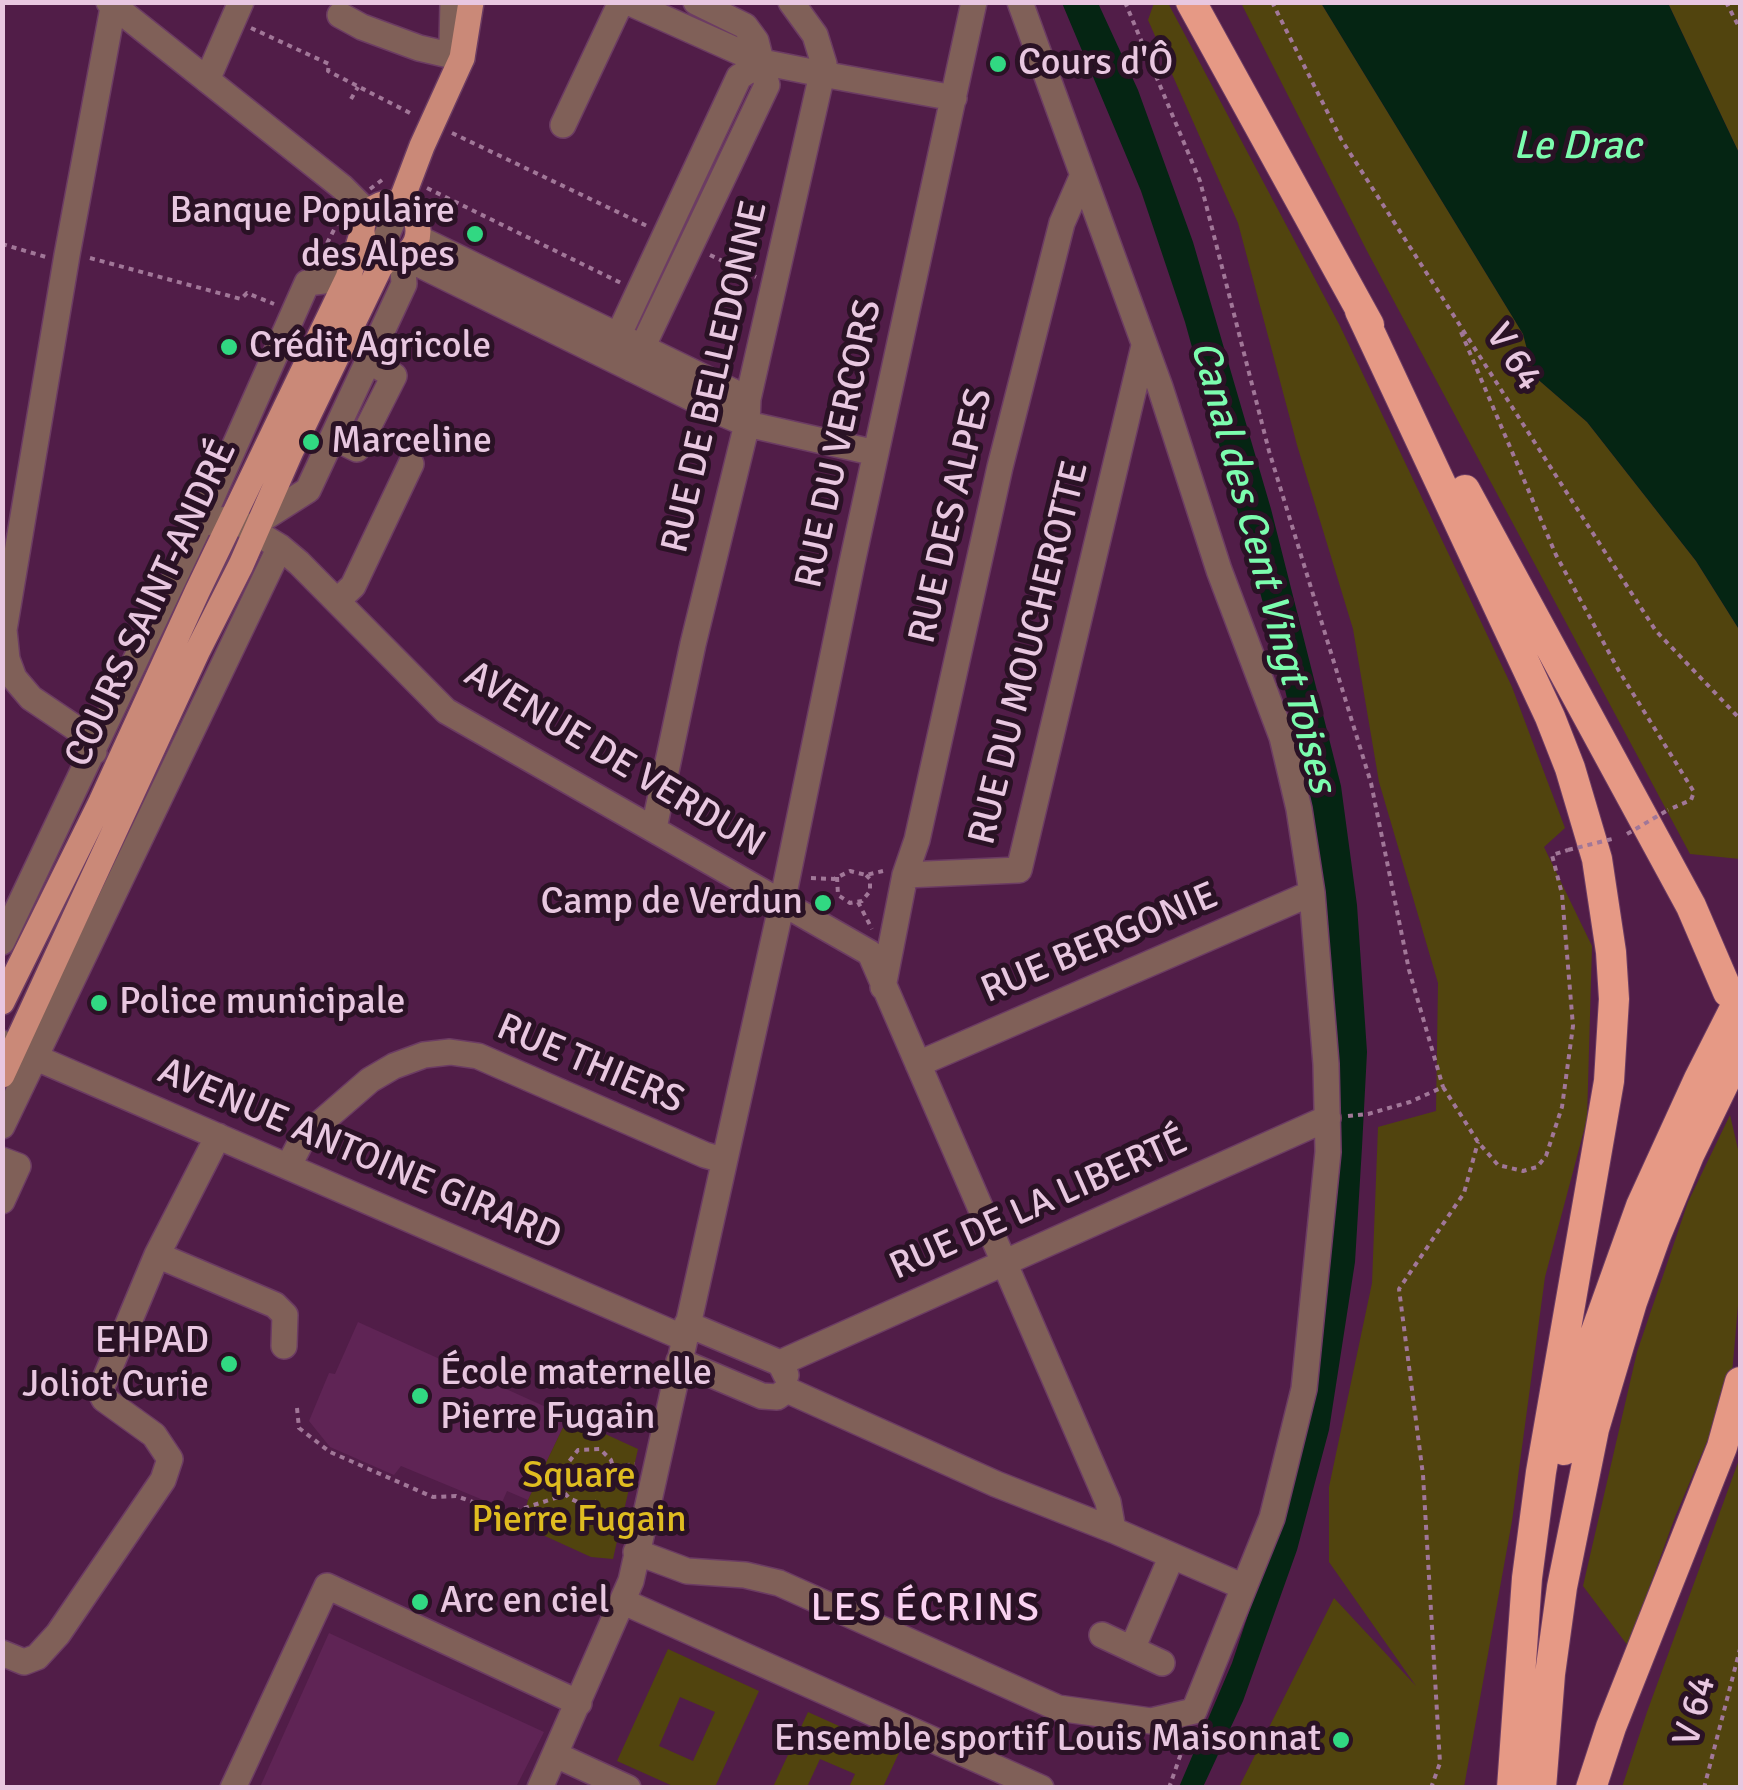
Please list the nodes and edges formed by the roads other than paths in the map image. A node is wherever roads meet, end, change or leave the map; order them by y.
1 (454, 2) edge
2 (471, 2) edge
3 (624, 2) edge
4 (696, 2) edge
5 (791, 2) edge
6 (974, 2) edge
7 (1020, 2) edge
8 (1191, 2) edge
9 (112, 4) edge
10 (237, 11) edge
11 (340, 15) dead end
12 (457, 50) junction
13 (762, 62) junction
14 (822, 74) junction
15 (207, 80) junction
16 (954, 98) junction
17 (563, 125) dead end
18 (1082, 177) junction
19 (400, 204) junction
20 (365, 223) junction
21 (396, 252) junction
22 (348, 278) junction
23 (1360, 311) junction
24 (1144, 346) junction
25 (613, 347) junction
26 (637, 358) junction
27 (748, 411) junction
28 (242, 426) junction
29 (876, 453) junction
30 (260, 459) junction
31 (411, 464) dead end
32 (232, 518) junction
33 (200, 524) junction
34 (259, 526) junction
35 (280, 548) junction
36 (10, 556) edge
37 (337, 601) junction
38 (198, 650) junction
39 (214, 679) junction
40 (94, 752) junction
41 (74, 793) junction
42 (91, 822) junction
43 (654, 828) junction
44 (906, 872) junction
45 (785, 891) junction
46 (1312, 893) junction
47 (24, 899) junction
48 (50, 907) junction
49 (104, 908) junction
50 (78, 909) junction
51 (2, 942) edge
52 (883, 987) junction
53 (1734, 995) edge
54 (2, 1002) edge
55 (18, 1049) edge
56 (1740, 1050) edge
57 (918, 1064) junction
58 (2, 1075) edge
59 (1332, 1118) junction
60 (2, 1126) edge
61 (218, 1136) junction
62 (2, 1160) edge
63 (724, 1160) junction
64 (289, 1166) junction
65 (2, 1202) edge
66 (158, 1255) junction
67 (1001, 1262) junction
68 (684, 1341) junction
69 (284, 1346) dead end
70 (780, 1363) junction
71 (1740, 1382) edge
72 (787, 1390) junction
73 (1112, 1530) junction
74 (636, 1552) junction
75 (1171, 1558) junction
76 (1244, 1587) junction
77 (624, 1602) junction
78 (1102, 1635) dead end
79 (1132, 1650) junction
80 (2, 1654) edge
81 (1162, 1663) dead end
82 (1520, 1677) junction
83 (579, 1702) junction
84 (556, 1754) junction
85 (233, 1788) edge
86 (540, 1788) edge
87 (628, 1788) edge
88 (1040, 1788) edge
89 (1512, 1788) edge
90 (1541, 1788) edge
91 (1592, 1788) edge

1 - 12 street
2 - 12 main road
3 - 13 street
3 - 17 street
4 - 13 street
5 - 14 street
6 - 16 street, RUE DU VERCORS
7 - 18 street
8 - 23 highway
9 - 15 street
9 - 36 street
10 - 15 street
11 - 12 street
12 - 19 main road
13 - 14 street
13 - 25 street
13 - 26 street
14 - 16 street
14 - 27 street, RUE DE BELLEDONNE
15 - 20 street
16 - 29 street, RUE DU VERCORS
18 - 24 street
18 - 44 street, RUE DES ALPES
19 - 20 main road
19 - 21 street
19 - 21 main road
20 - 21 main road
20 - 22 main road, COURS SAINT-ANDRÉ
21 - 25 street
21 - 34 main road, COURS SAINT-ANDRÉ
21 - 34 street, COURS SAINT-ANDRÉ
22 - 28 street, COURS SAINT-ANDRÉ
22 - 30 main road, COURS SAINT-ANDRÉ
23 - 53 highway
23 - 82 highway
24 - 44 street, RUE DU MOUCHEROTTE
24 - 46 street
25 - 26 street
26 - 27 street
27 - 29 street
27 - 43 street, RUE DE BELLEDONNE
28 - 30 street
28 - 33 street, COURS SAINT-ANDRÉ
29 - 45 street, RUE DU VERCORS
30 - 32 main road, COURS SAINT-ANDRÉ
31 - 37 street
32 - 33 street
32 - 34 street, AVENUE DE VERDUN
32 - 42 main road, COURS SAINT-ANDRÉ
33 - 40 street, COURS SAINT-ANDRÉ
34 - 35 street, AVENUE DE VERDUN
34 - 38 main road, COURS SAINT-ANDRÉ
35 - 37 street, AVENUE DE VERDUN
35 - 39 street, COURS SAINT-ANDRÉ
36 - 40 street
37 - 43 street, AVENUE DE VERDUN
38 - 39 street, COURS SAINT-ANDRÉ
38 - 50 main road, COURS SAINT-ANDRÉ
39 - 49 street, COURS SAINT-ANDRÉ
40 - 41 street, COURS SAINT-ANDRÉ
41 - 42 street
41 - 47 street, COURS SAINT-ANDRÉ
42 - 48 main road, COURS SAINT-ANDRÉ
43 - 45 street, AVENUE DE VERDUN
44 - 52 street, RUE DES ALPES
45 - 52 street, AVENUE DE VERDUN
45 - 63 street, RUE DU VERCORS
46 - 57 street, RUE BERGONIE
46 - 59 street
47 - 48 street
47 - 51 street, COURS SAINT-ANDRÉ
48 - 54 main road, COURS SAINT-ANDRÉ
49 - 50 street
49 - 55 street, COURS SAINT-ANDRÉ
50 - 55 main road, COURS SAINT-ANDRÉ
52 - 57 street, AVENUE DE VERDUN
53 - 82 highway
55 - 58 main road, COURS SAINT-ANDRÉ
55 - 60 street, COURS SAINT-ANDRÉ
55 - 61 street, AVENUE ANTOINE GIRARD
56 - 90 highway
57 - 67 street, AVENUE DE VERDUN
59 - 67 street, RUE DE LA LIBERTÉ
59 - 76 street
61 - 64 street, AVENUE ANTOINE GIRARD
61 - 66 street
62 - 65 street
63 - 64 street, RUE THIERS
63 - 68 street, RUE DU VERCORS
64 - 68 street, AVENUE ANTOINE GIRARD
66 - 69 street
66 - 80 street
67 - 70 street, RUE DE LA LIBERTÉ
67 - 73 street, AVENUE DE VERDUN
68 - 70 street
68 - 72 street
68 - 74 street, RUE DU VERCORS
70 - 72 street
71 - 91 highway
72 - 73 street
73 - 75 street
74 - 76 street
74 - 77 street, RUE DU VERCORS
75 - 76 street
75 - 79 street
77 - 83 street, RUE DU VERCORS
77 - 88 street
78 - 79 street
79 - 81 street
82 - 89 highway
83 - 84 street, RUE DU VERCORS
83 - 85 street
84 - 86 street, RUE DU VERCORS
84 - 87 street

